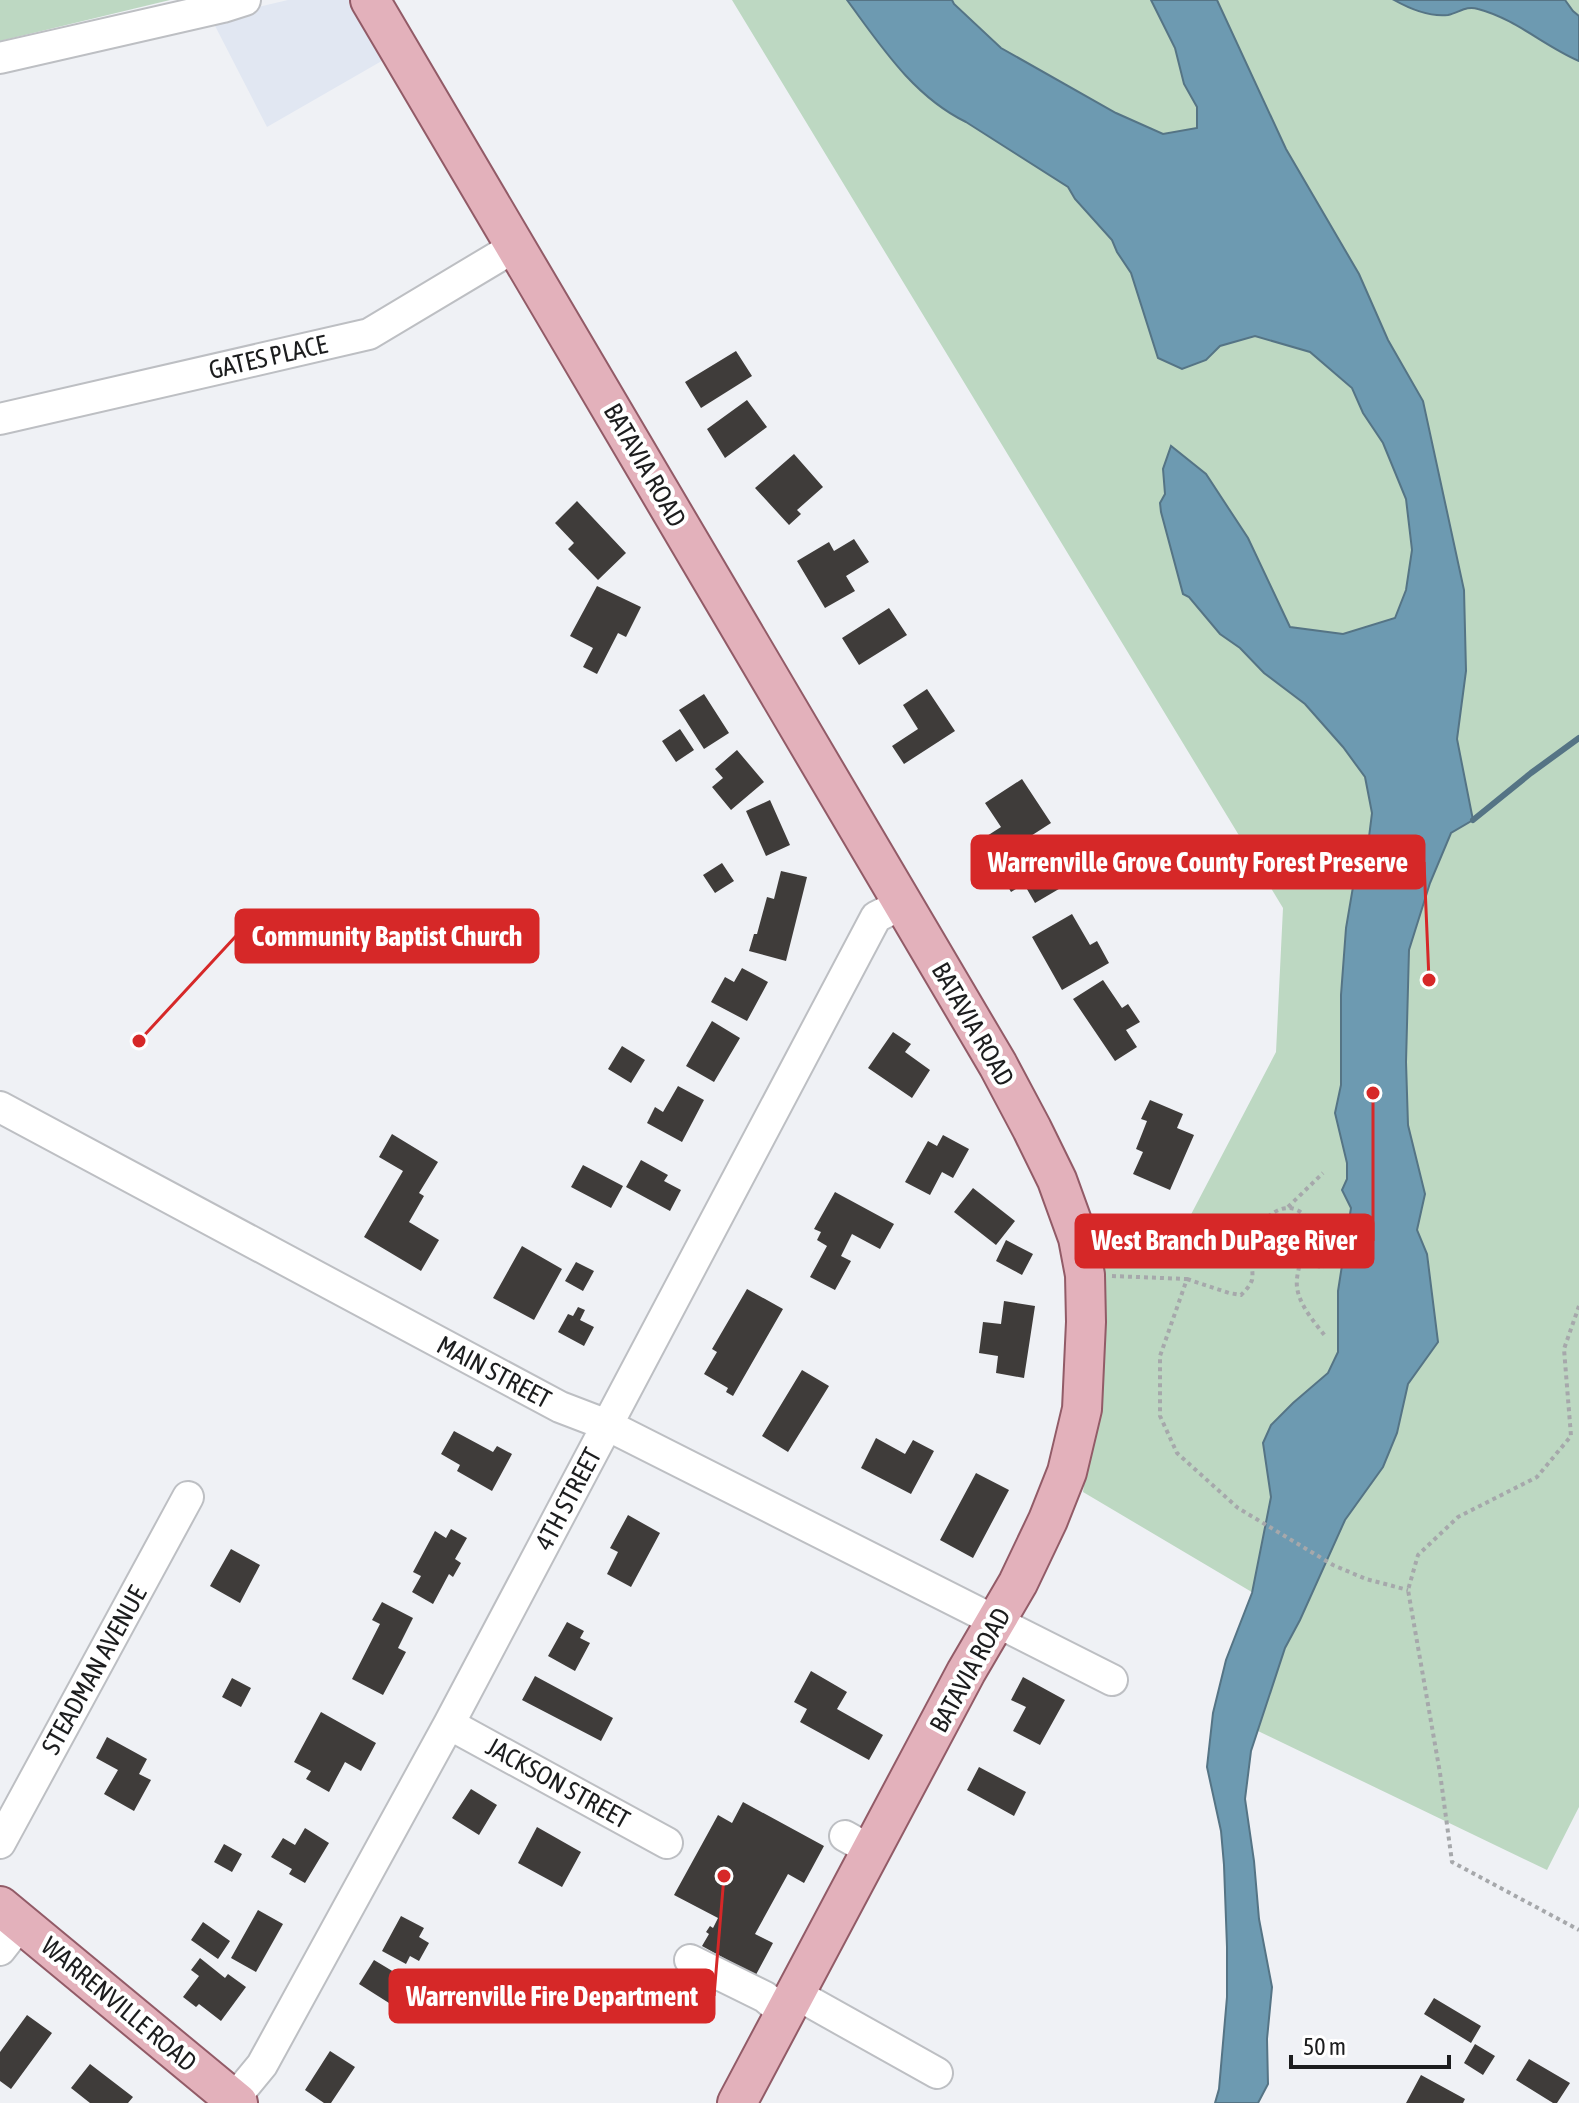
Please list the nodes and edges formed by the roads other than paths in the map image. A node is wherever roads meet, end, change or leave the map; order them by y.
1 (245, 0) edge
2 (370, 0) edge
3 (0, 58) edge
4 (516, 246) junction
5 (0, 419) edge
6 (902, 904) junction
7 (0, 1107) edge
8 (607, 1425) junction
9 (188, 1497) dead end
10 (996, 1621) junction
11 (1112, 1680) dead end
12 (449, 1724) junction
13 (0, 1843) edge
14 (667, 1843) dead end
15 (7, 1926) edge
16 (690, 1960) dead end
17 (791, 2004) junction
18 (937, 2073) dead end
19 (236, 2101) edge
20 (737, 2103) edge

1 - 3 street
2 - 4 main road, BATAVIA ROAD
4 - 5 street, GATES PLACE
4 - 6 main road, BATAVIA ROAD
6 - 8 street, 4TH STREET
6 - 10 main road, BATAVIA ROAD
7 - 8 street, MAIN STREET
8 - 10 street, MAIN STREET
8 - 12 street, 4TH STREET
9 - 13 street, STEADMAN AVENUE
10 - 11 street, MAIN STREET
10 - 17 main road, BATAVIA ROAD
12 - 14 street, JACKSON STREET
12 - 19 street, 4TH STREET
15 - 19 main road, WARRENVILLE ROAD
16 - 17 street
17 - 18 street
17 - 20 main road, BATAVIA ROAD

